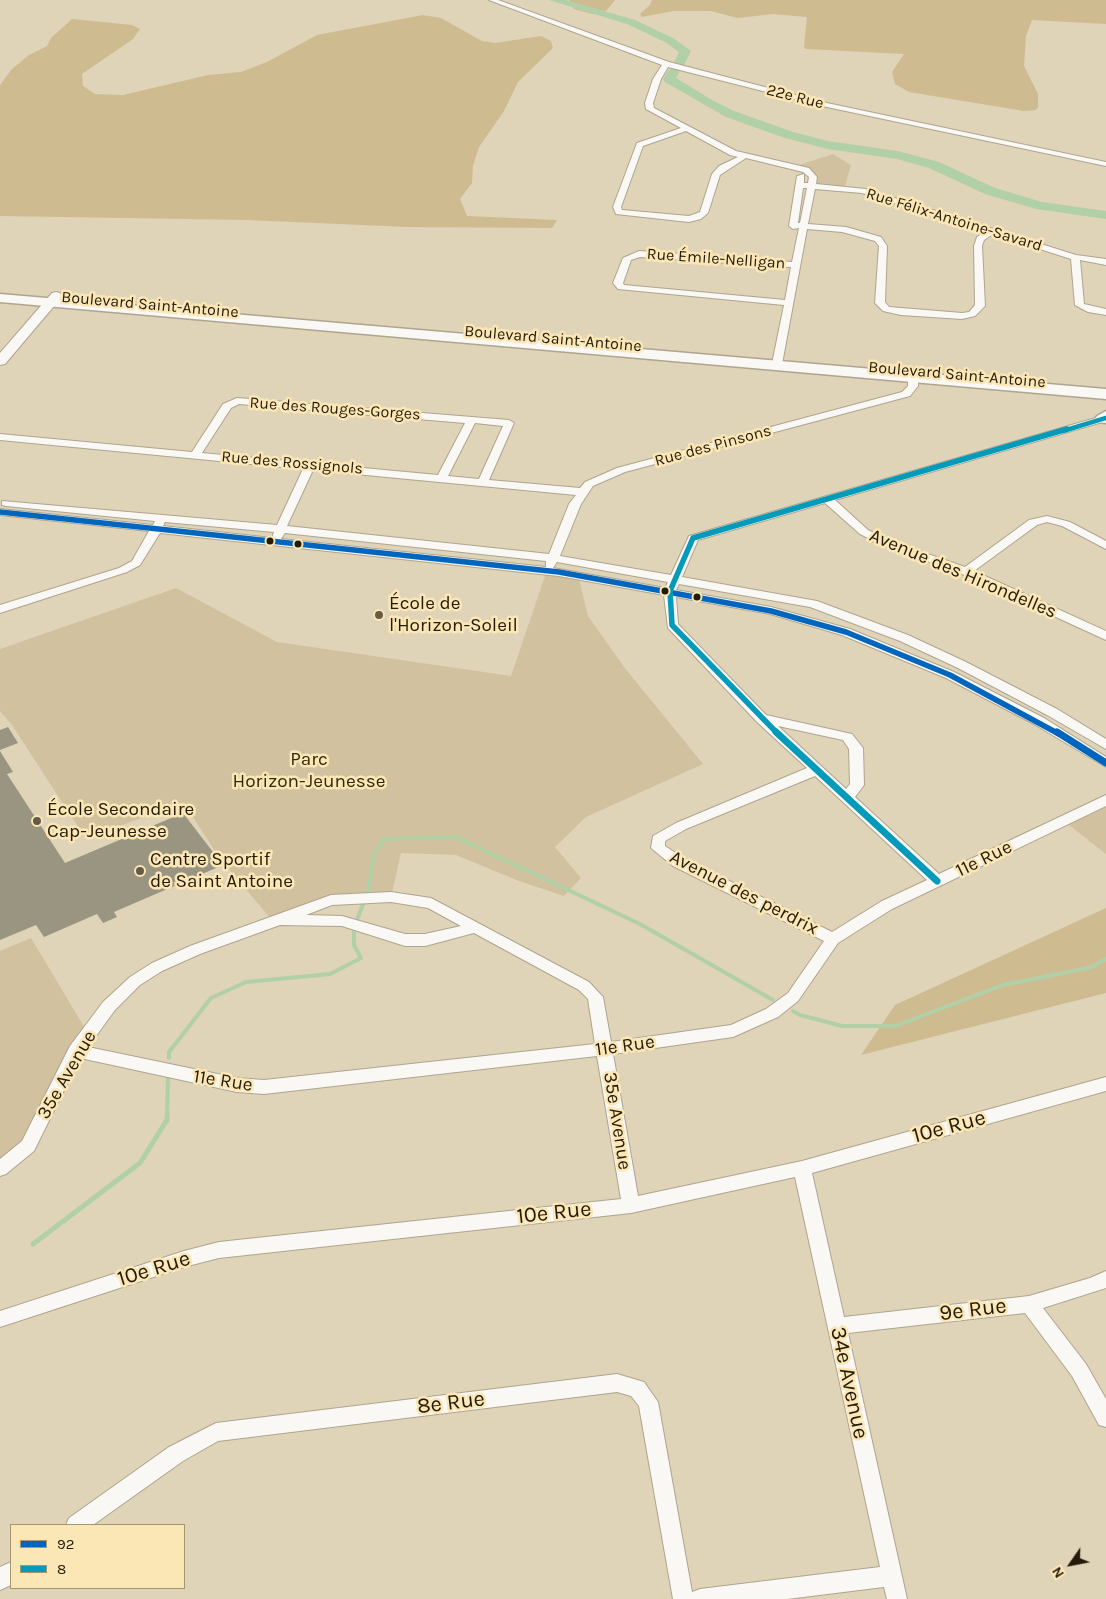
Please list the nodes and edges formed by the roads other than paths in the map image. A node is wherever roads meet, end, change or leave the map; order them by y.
1 (492, 0) edge
2 (666, 64) junction
3 (686, 129) junction
4 (743, 157) junction
5 (1106, 164) edge
6 (790, 166) junction
7 (800, 185) junction
8 (811, 186) junction
9 (798, 225) junction
10 (991, 232) junction
11 (790, 240) dead end
12 (1075, 256) junction
13 (790, 262) junction
14 (1106, 262) edge
15 (0, 292) edge
16 (0, 298) edge
17 (54, 299) junction
18 (784, 303) junction
19 (1106, 312) edge
20 (0, 361) edge
21 (774, 361) junction
22 (913, 374) junction
23 (1104, 393) edge
24 (1105, 418) edge
25 (472, 420) junction
26 (0, 437) edge
27 (195, 454) junction
28 (310, 465) junction
29 (442, 477) junction
30 (483, 481) junction
31 (583, 492) junction
32 (827, 500) junction
33 (0, 503) edge
34 (0, 512) edge
35 (160, 523) junction
36 (281, 529) junction
37 (274, 540) junction
38 (447, 545) junction
39 (1106, 546) edge
40 (440, 558) junction
41 (553, 558) junction
42 (547, 570) junction
43 (966, 572) junction
44 (672, 585) junction
45 (0, 609) edge
46 (1106, 636) edge
47 (762, 719) junction
48 (1106, 745) edge
49 (1106, 763) edge
50 (818, 769) junction
51 (848, 797) junction
52 (1106, 800) edge
53 (937, 881) junction
54 (272, 920) junction
55 (474, 928) junction
56 (833, 939) junction
57 (604, 1049) junction
58 (76, 1051) junction
59 (1106, 1084) edge
60 (802, 1168) junction
61 (0, 1169) edge
62 (630, 1205) junction
63 (1106, 1279) edge
64 (1029, 1304) junction
65 (0, 1319) edge
66 (836, 1326) junction
67 (1106, 1418) edge
68 (77, 1524) edge
69 (891, 1576) junction
70 (683, 1599) edge
71 (700, 1599) edge
72 (897, 1599) edge

1 - 2 street, 22e Rue
2 - 3 street
2 - 5 street, 22e Rue
3 - 4 street
3 - 4 street
4 - 6 street
6 - 7 street
6 - 8 street
7 - 8 street, Rue Félix-Antoine-Savard
7 - 9 street
8 - 9 street
8 - 10 street, Rue Félix-Antoine-Savard
9 - 10 street
9 - 11 street
9 - 13 street
10 - 12 street, Rue Félix-Antoine-Savard
12 - 14 street, Rue Félix-Antoine-Savard
12 - 19 street
13 - 18 street
13 - 18 street, Rue Émile-Nelligan
15 - 17 main road, Boulevard Saint-Antoine
16 - 17 main road, Boulevard Saint-Antoine
17 - 20 street
17 - 21 main road, Boulevard Saint-Antoine
18 - 21 street
21 - 22 main road, Boulevard Saint-Antoine
22 - 23 main road, Boulevard Saint-Antoine
22 - 31 street, Rue des Pinsons
24 - 32 street
25 - 27 street, Rue des Rouges-Gorges
25 - 29 street
25 - 30 street, Rue des Rouges-Gorges
26 - 27 street, Rue des Rossignols
27 - 28 street, Rue des Rossignols
28 - 29 street, Rue des Rossignols
28 - 36 street
29 - 30 street, Rue des Rossignols
30 - 31 street, Rue des Rossignols
31 - 41 street, Rue des Pinsons
32 - 43 street, Avenue des Hirondelles
32 - 44 street
33 - 35 street
34 - 35 street
35 - 36 street
35 - 37 street
35 - 45 street
36 - 37 street
36 - 38 street
37 - 40 street
38 - 40 street
38 - 41 street
39 - 43 street
40 - 42 street
41 - 42 street, Rue des Pinsons
41 - 44 street
42 - 44 street
43 - 46 street, Avenue des Hirondelles
44 - 47 street
44 - 48 street
44 - 49 street
47 - 50 street
47 - 51 street
50 - 51 street
50 - 56 street, Avenue des perdrix
51 - 53 street
52 - 53 street, 11e Rue
53 - 56 street, 11e Rue
54 - 55 street, 35e Avenue
54 - 55 street, 35e Avenue
54 - 58 street, 35e Avenue
55 - 57 street, 35e Avenue
56 - 57 street, 11e Rue
57 - 58 street, 11e Rue
57 - 62 street, 35e Avenue
58 - 61 street, 35e Avenue
59 - 60 street, 10e Rue
60 - 62 street, 10e Rue
60 - 66 street, 34e Avenue
62 - 65 street, 10e Rue
63 - 64 street, 9e Rue
64 - 66 street, 9e Rue
64 - 67 street
66 - 69 street, 34e Avenue
68 - 70 street, 8e Rue
69 - 71 street
69 - 72 street, 34e Avenue

